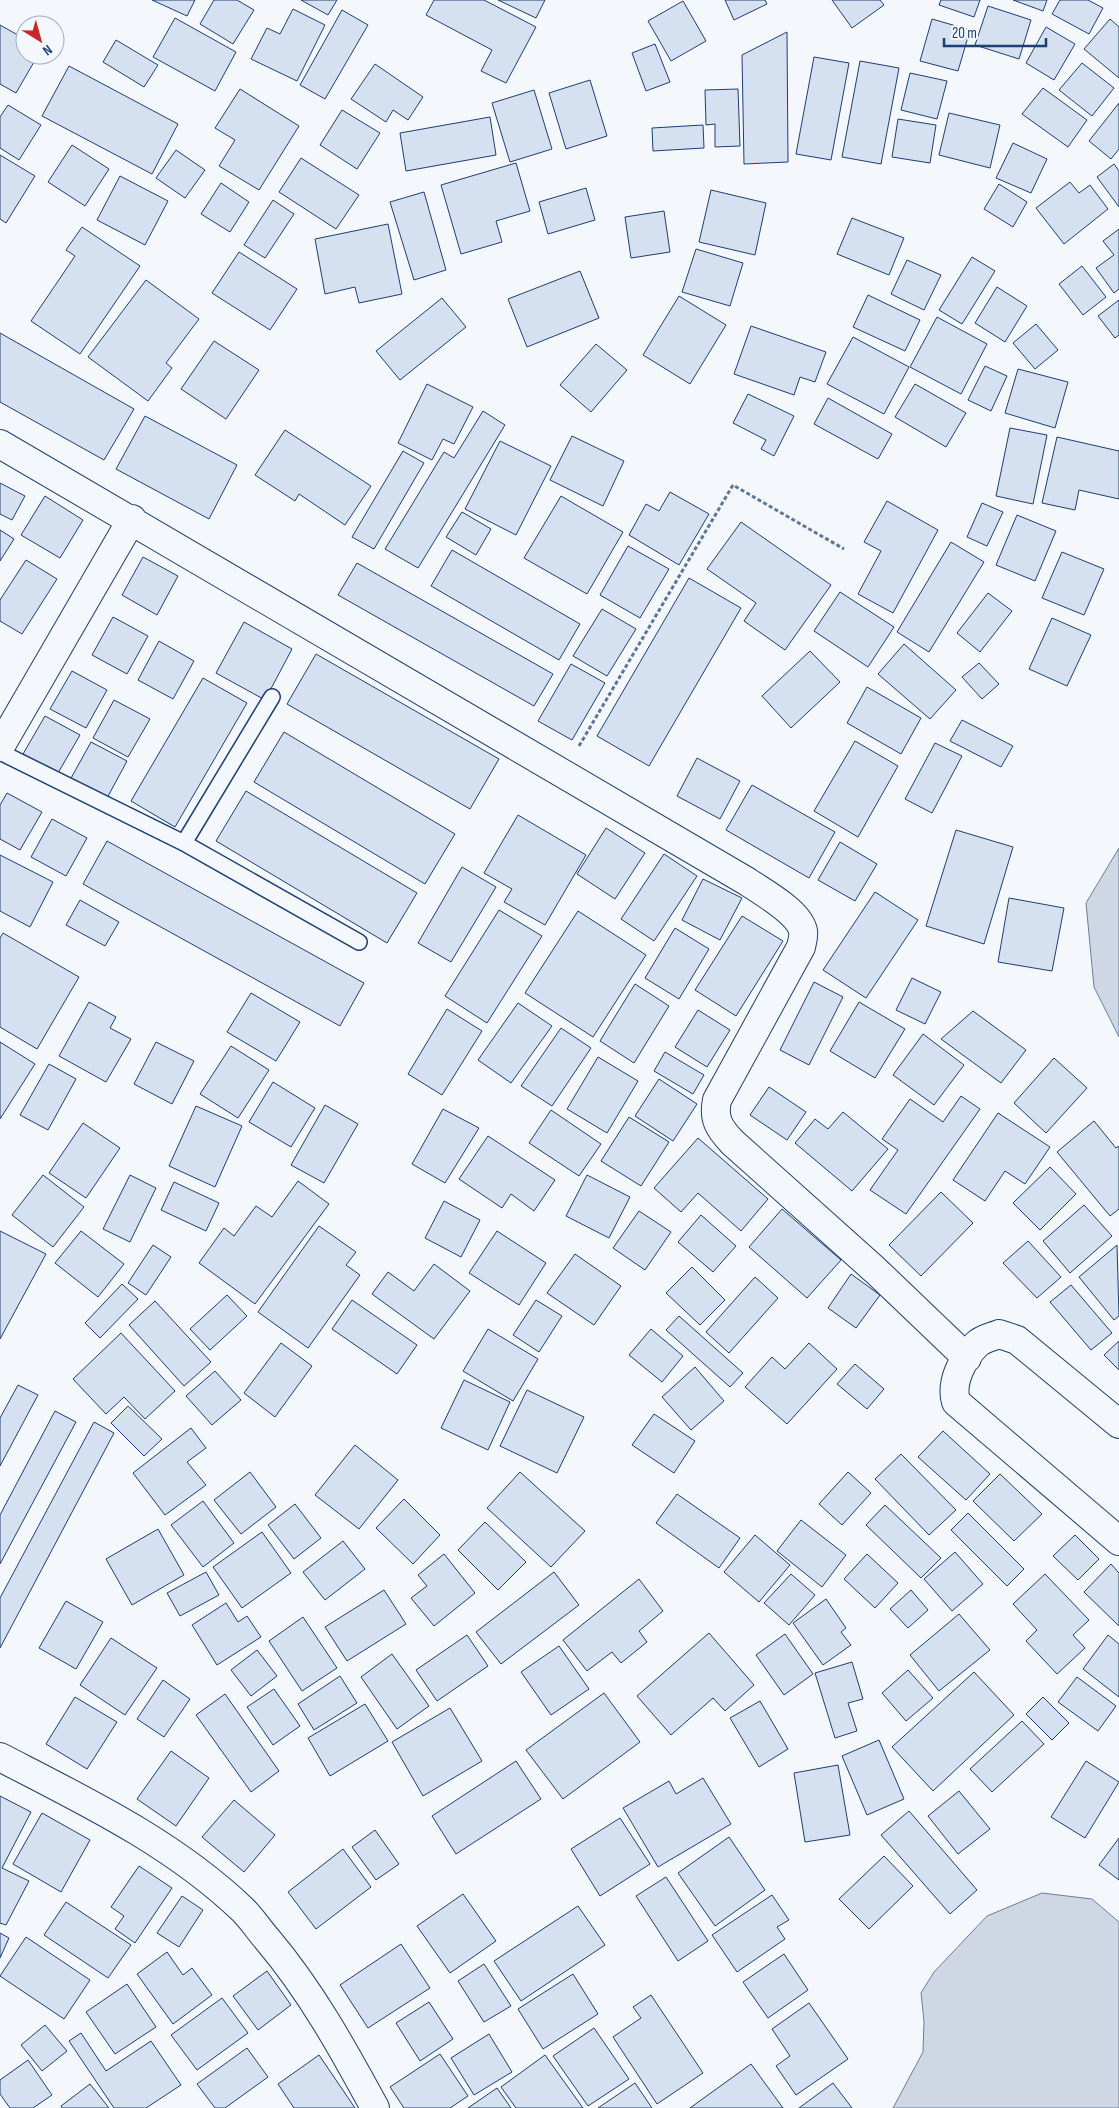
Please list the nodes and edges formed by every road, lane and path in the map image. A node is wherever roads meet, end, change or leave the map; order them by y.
1 (0, 444) edge
2 (132, 519) junction
3 (844, 549) dead end
4 (272, 697) dead end
5 (0, 747) edge
6 (0, 752) edge
7 (563, 773) junction
8 (184, 843) junction
9 (359, 942) dead end
10 (967, 1358) junction
11 (1119, 1424) edge
12 (1119, 1541) edge
13 (0, 1757) edge
14 (375, 2108) edge

1 - 2 street
2 - 5 street
2 - 7 street
3 - 7 path
4 - 8 lane
6 - 8 lane
7 - 10 street
8 - 9 lane
10 - 11 street
10 - 12 street
13 - 14 street

